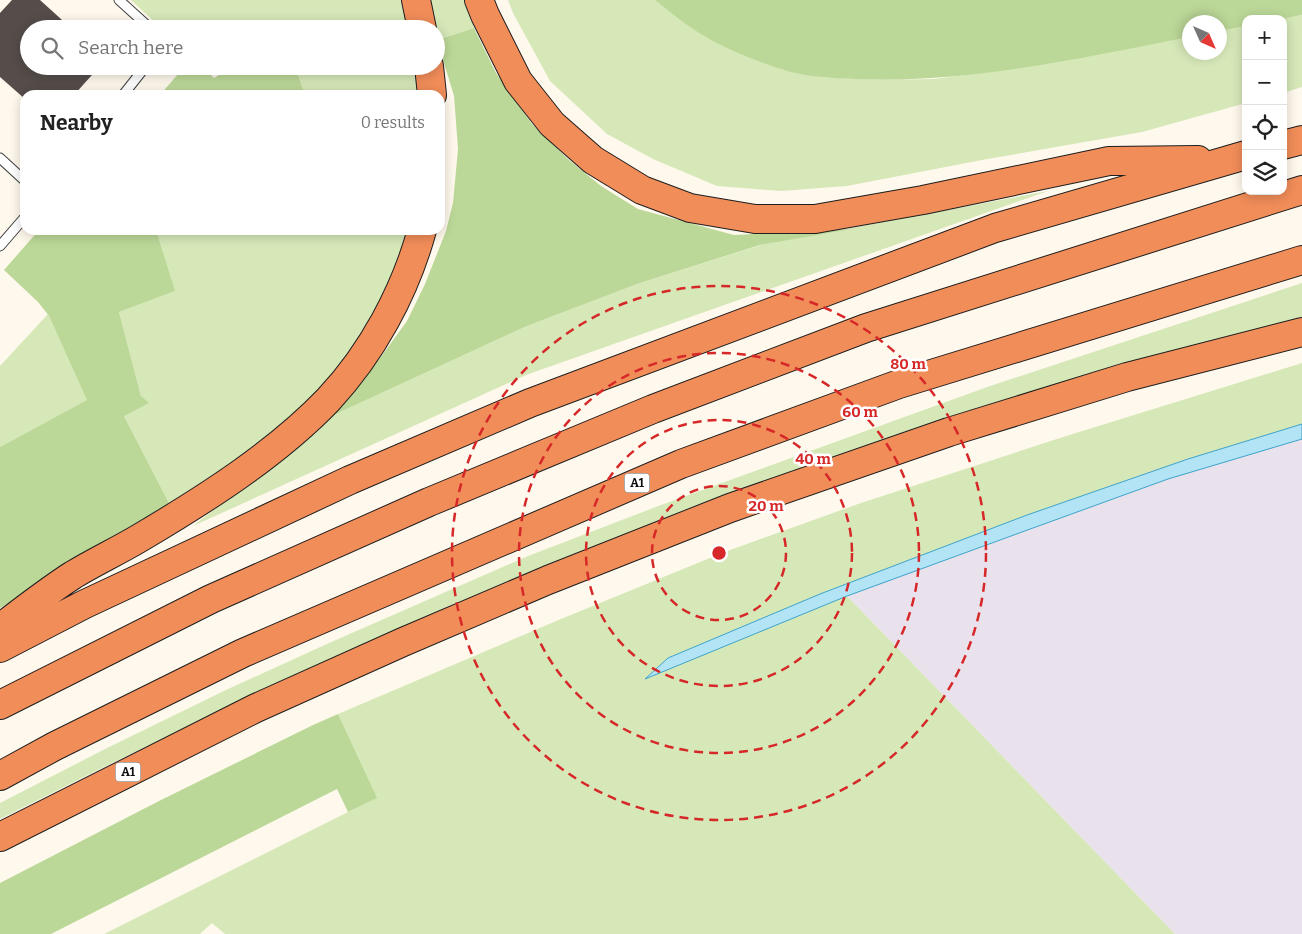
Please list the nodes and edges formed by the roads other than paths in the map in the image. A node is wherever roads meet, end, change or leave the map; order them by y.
1 (119, 0) edge
2 (416, 0) edge
3 (479, 0) edge
4 (141, 20) edge
5 (420, 20) edge
6 (139, 75) edge
7 (430, 75) edge
8 (127, 90) edge
9 (431, 90) edge
10 (1302, 140) edge
11 (1287, 144) edge
12 (1239, 157) edge
13 (0, 158) edge
14 (20, 176) edge
15 (1302, 190) edge
16 (20, 223) edge
17 (421, 235) edge
18 (0, 246) edge
19 (1302, 260) edge
20 (1302, 332) edge
21 (0, 628) edge
22 (0, 648) edge
23 (0, 705) edge
24 (0, 776) edge
25 (0, 837) edge

1 - 4 lane
2 - 5 highway
3 - 12 highway
6 - 8 lane
7 - 9 highway
10 - 11 highway
12 - 22 highway
13 - 14 lane
15 - 23 highway
16 - 18 lane
17 - 21 highway
19 - 24 highway, A1
20 - 25 highway, A1

